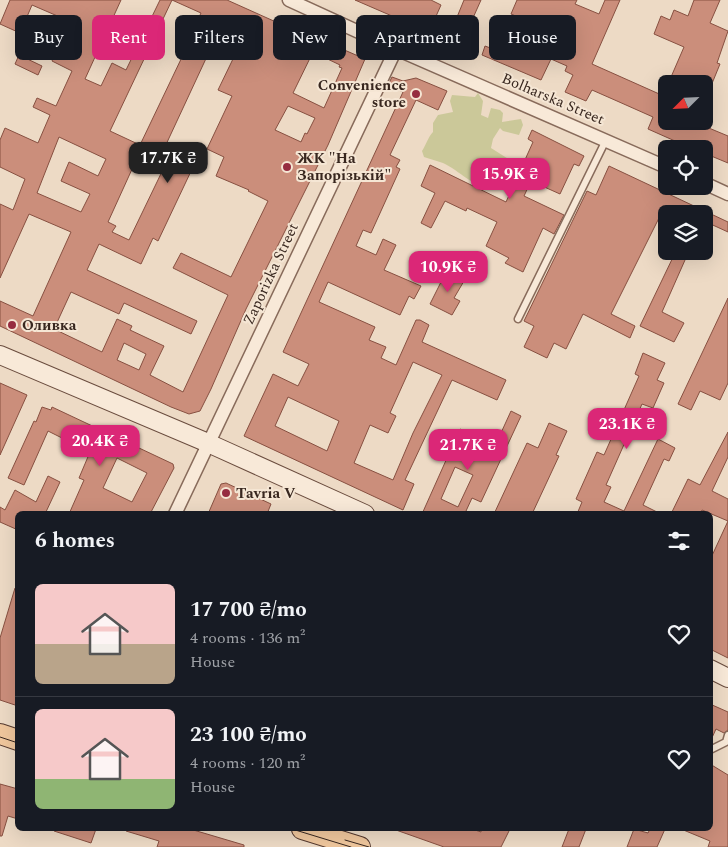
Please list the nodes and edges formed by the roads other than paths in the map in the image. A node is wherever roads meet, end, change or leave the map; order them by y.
1 (289, 0) edge
2 (356, 31) edge
3 (391, 60) edge
4 (421, 60) edge
5 (606, 140) junction
6 (658, 163) edge
7 (713, 187) edge
8 (728, 194) edge
9 (518, 319) dead end
10 (0, 355) edge
11 (208, 443) junction
12 (177, 511) edge
13 (358, 511) edge
14 (713, 670) edge
15 (728, 678) edge
16 (0, 734) edge
17 (728, 734) edge
18 (15, 739) edge
19 (713, 748) edge
20 (312, 835) edge
21 (360, 847) edge

1 - 2 street, Bolharska Street
3 - 11 street, Zaporizka Street
4 - 5 street, Bolharska Street
5 - 6 street, Bolharska Street
5 - 9 lane
7 - 8 street
10 - 11 main road
11 - 12 street, Zaporizka Street
11 - 13 main road
14 - 15 main road
16 - 18 main road
17 - 19 lane
20 - 21 main road

